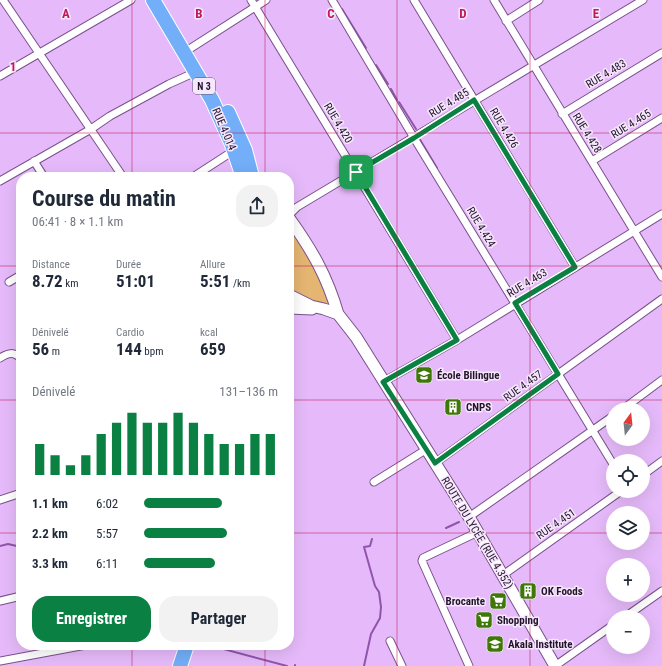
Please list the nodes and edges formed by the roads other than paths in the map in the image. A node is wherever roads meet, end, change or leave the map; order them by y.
1 (3, 0) edge
2 (131, 0) edge
3 (144, 0) edge
4 (153, 0) edge
5 (163, 0) edge
6 (251, 0) edge
7 (266, 0) edge
8 (332, 0) edge
9 (414, 0) edge
10 (494, 0) edge
11 (539, 0) edge
12 (643, 0) edge
13 (255, 7) junction
14 (506, 21) junction
15 (191, 48) junction
16 (39, 53) junction
17 (662, 53) edge
18 (533, 66) junction
19 (188, 75) junction
20 (0, 76) edge
21 (474, 100) junction
22 (562, 114) junction
23 (662, 118) edge
24 (91, 129) junction
25 (414, 138) junction
26 (245, 150) junction
27 (227, 155) junction
28 (34, 161) junction
29 (592, 161) junction
30 (41, 172) edge
31 (120, 172) edge
32 (201, 172) edge
33 (232, 172) edge
34 (241, 172) edge
35 (251, 172) edge
36 (256, 172) edge
37 (356, 172) junction
38 (0, 181) edge
39 (294, 210) edge
40 (662, 214) edge
41 (294, 225) edge
42 (633, 232) junction
43 (575, 267) junction
44 (662, 277) edge
45 (16, 278) edge
46 (9, 282) dead end
47 (294, 298) edge
48 (662, 299) edge
49 (515, 303) junction
50 (294, 308) edge
51 (324, 309) junction
52 (338, 314) junction
53 (457, 340) junction
54 (16, 355) edge
55 (0, 358) edge
56 (558, 374) junction
57 (662, 380) edge
58 (383, 382) junction
59 (632, 402) edge
60 (606, 421) edge
61 (593, 431) junction
62 (427, 449) junction
63 (607, 454) edge
64 (662, 461) edge
65 (435, 463) junction
66 (650, 470) edge
67 (374, 482) dead end
68 (16, 495) edge
69 (611, 498) edge
70 (0, 500) edge
71 (469, 517) junction
72 (478, 532) junction
73 (503, 575) junction
74 (662, 591) edge
75 (16, 597) edge
76 (0, 601) edge
77 (635, 610) edge
78 (606, 630) edge
79 (390, 641) dead end
80 (59, 650) edge
81 (177, 650) edge
82 (185, 650) edge
83 (0, 661) edge
84 (172, 666) edge
85 (180, 666) edge
86 (402, 666) edge
87 (469, 666) edge
88 (555, 666) edge

1 - 16 street
2 - 16 street
3 - 19 highway
4 - 34 highway, RUE 4.014 / N 3
5 - 15 highway
6 - 13 street, RUE 4.420
7 - 13 street
8 - 25 street, RUE 4.424
9 - 21 street, RUE 4.426
10 - 14 street, RUE 4.428
11 - 14 street
12 - 18 street, RUE 4.485
13 - 15 street
13 - 37 street, RUE 4.420
14 - 18 street, RUE 4.428
15 - 26 highway
16 - 20 street
16 - 24 street
17 - 22 street, RUE 4.483
18 - 21 street, RUE 4.485
18 - 22 street, RUE 4.428
19 - 24 street
19 - 27 highway
21 - 25 street, RUE 4.485
21 - 43 street, RUE 4.426
22 - 29 street, RUE 4.428
23 - 29 street, RUE 4.465
24 - 28 street
24 - 31 street
25 - 37 street, RUE 4.485
25 - 49 street, RUE 4.424
26 - 35 highway
26 - 36 main road
27 - 32 street
27 - 33 highway
28 - 30 street
28 - 38 street
29 - 42 street, RUE 4.428
37 - 39 street, RUE 4.485
37 - 53 street, RUE 4.420
40 - 42 street, RUE 4.463
41 - 52 main road
42 - 43 street, RUE 4.463
42 - 44 street, RUE 4.428
43 - 49 street, RUE 4.463
45 - 46 street
47 - 51 main road
48 - 56 street, RUE 4.457
49 - 53 street, RUE 4.463
49 - 56 street, RUE 4.424
50 - 51 main road
51 - 52 main road
52 - 58 main road, ROUTE DU LYCÉE (RUE 4.352)
53 - 58 street, RUE 4.463
54 - 55 street
56 - 61 street, RUE 4.424
56 - 65 street, RUE 4.457
57 - 59 street
58 - 62 main road, ROUTE DU LYCÉE (RUE 4.352)
60 - 61 street
61 - 63 street, RUE 4.424
61 - 71 street
62 - 65 main road, ROUTE DU LYCÉE (RUE 4.352)
62 - 67 street
64 - 66 street
65 - 71 main road, ROUTE DU LYCÉE (RUE 4.352)
68 - 70 street
69 - 73 street, RUE 4.451
71 - 72 main road, ROUTE DU LYCÉE (RUE 4.352)
72 - 73 main road, ROUTE DU LYCÉE (RUE 4.352)
72 - 87 street
73 - 88 main road, ROUTE DU LYCÉE (RUE 4.352)
74 - 77 street
75 - 76 street
78 - 88 street
79 - 86 street
80 - 83 street
81 - 84 highway
82 - 85 highway

